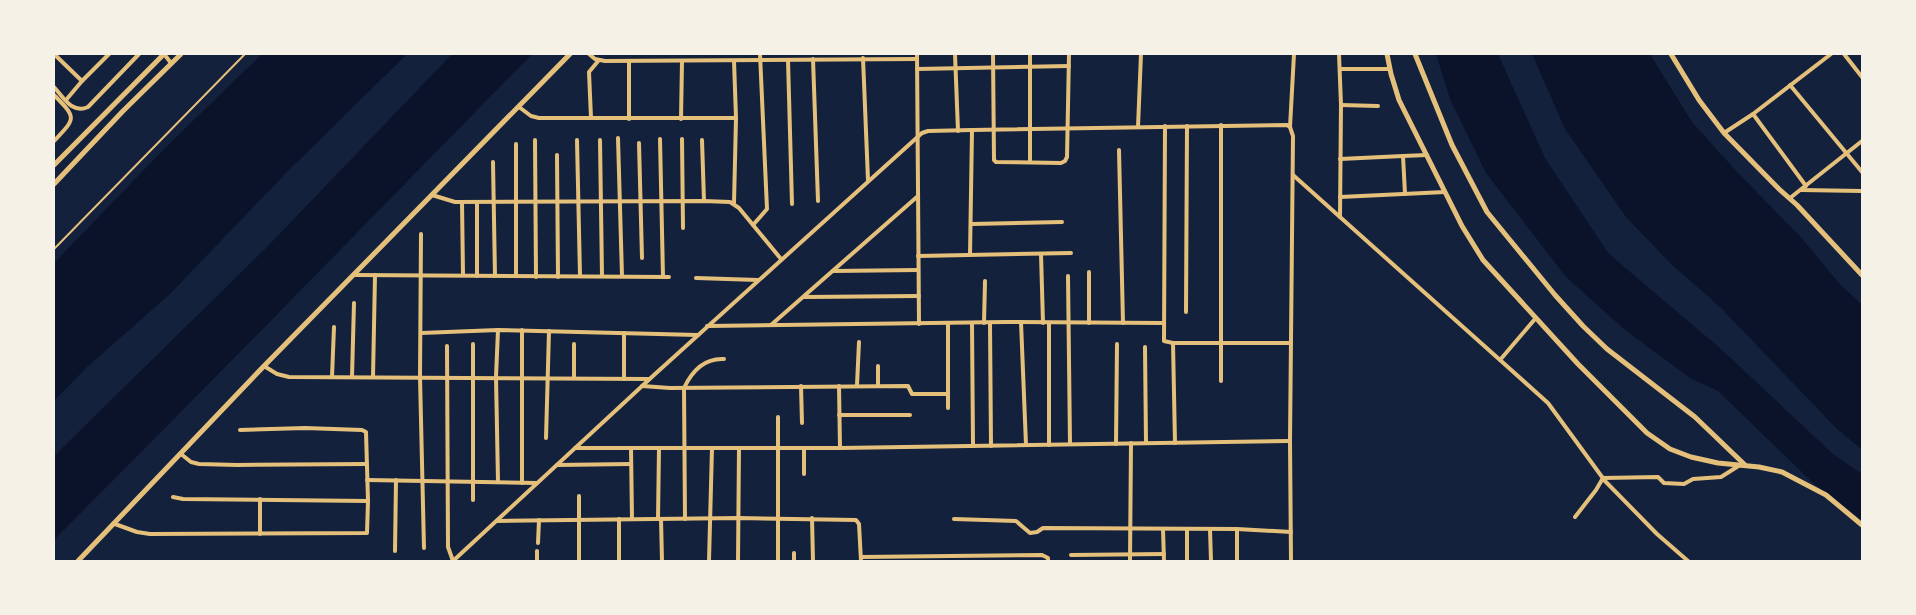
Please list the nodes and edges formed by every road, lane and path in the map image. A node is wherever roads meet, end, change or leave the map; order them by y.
1 (54, 54) edge
2 (109, 54) edge
3 (139, 54) edge
4 (164, 54) edge
5 (180, 54) edge
6 (244, 54) edge
7 (570, 54) edge
8 (589, 54) edge
9 (699, 54) edge
10 (727, 54) edge
11 (760, 54) edge
12 (808, 54) edge
13 (917, 54) edge
14 (956, 54) edge
15 (993, 54) edge
16 (1030, 54) edge
17 (1069, 54) edge
18 (1141, 54) edge
19 (1294, 54) edge
20 (1339, 54) edge
21 (1387, 54) edge
22 (1415, 54) edge
23 (1671, 54) edge
24 (1830, 54) edge
25 (1844, 54) edge
26 (835, 56) edge
27 (863, 58) junction
28 (810, 59) junction
29 (917, 59) junction
30 (599, 60) junction
31 (760, 60) junction
32 (788, 60) junction
33 (629, 61) junction
34 (682, 61) junction
35 (699, 61) junction
36 (727, 61) junction
37 (734, 61) junction
38 (171, 63) junction
39 (1069, 66) junction
40 (1030, 67) junction
41 (956, 68) junction
42 (993, 68) junction
43 (917, 69) junction
44 (1340, 69) junction
45 (1390, 69) junction
46 (1862, 77) edge
47 (82, 81) junction
48 (1790, 85) junction
49 (54, 87) edge
50 (54, 95) edge
51 (66, 100) junction
52 (1341, 104) junction
53 (1378, 106) dead end
54 (518, 107) junction
55 (1753, 114) junction
56 (591, 118) junction
57 (736, 118) junction
58 (629, 119) junction
59 (681, 119) junction
60 (1165, 126) junction
61 (1187, 126) junction
62 (1221, 126) junction
63 (1138, 127) junction
64 (1290, 128) junction
65 (1068, 129) junction
66 (958, 130) junction
67 (972, 130) junction
68 (994, 130) junction
69 (1030, 130) junction
70 (1724, 133) junction
71 (918, 136) junction
72 (618, 138) dead end
73 (660, 139) dead end
74 (682, 139) dead end
75 (535, 140) dead end
76 (578, 140) dead end
77 (600, 140) dead end
78 (702, 140) dead end
79 (54, 141) edge
80 (1862, 141) edge
81 (638, 143) dead end
82 (516, 144) dead end
83 (1119, 150) dead end
84 (1848, 153) junction
85 (557, 155) dead end
86 (1427, 155) junction
87 (1403, 156) junction
88 (1340, 158) junction
89 (493, 162) dead end
90 (1030, 162) junction
91 (54, 165) edge
92 (1862, 172) edge
93 (1293, 175) junction
94 (868, 180) junction
95 (54, 184) edge
96 (1806, 186) junction
97 (1802, 190) junction
98 (1862, 191) edge
99 (1445, 192) junction
100 (1405, 194) junction
101 (432, 195) junction
102 (918, 196) junction
103 (1340, 197) junction
104 (1790, 198) junction
105 (683, 200) junction
106 (662, 201) junction
107 (704, 201) junction
108 (818, 201) dead end
109 (462, 202) junction
110 (477, 202) junction
111 (494, 202) junction
112 (516, 202) junction
113 (535, 202) junction
114 (557, 202) junction
115 (578, 202) junction
116 (601, 202) junction
117 (620, 202) junction
118 (640, 202) junction
119 (734, 203) junction
120 (792, 204) dead end
121 (1340, 217) junction
122 (1062, 222) dead end
123 (971, 224) junction
124 (753, 225) junction
125 (683, 228) dead end
126 (421, 234) dead end
127 (54, 249) edge
128 (1071, 253) dead end
129 (1041, 254) junction
130 (970, 255) junction
131 (918, 256) junction
132 (642, 258) dead end
133 (781, 259) junction
134 (918, 270) junction
135 (833, 271) junction
136 (1089, 272) dead end
137 (355, 275) junction
138 (374, 275) junction
139 (421, 275) junction
140 (463, 275) junction
141 (1862, 275) edge
142 (477, 276) junction
143 (495, 276) junction
144 (516, 276) junction
145 (580, 276) junction
146 (602, 276) junction
147 (622, 276) junction
148 (1068, 276) dead end
149 (536, 277) junction
150 (558, 277) junction
151 (663, 277) junction
152 (669, 277) dead end
153 (696, 278) dead end
154 (758, 280) junction
155 (985, 281) dead end
156 (918, 296) junction
157 (804, 297) junction
158 (354, 303) dead end
159 (1186, 312) dead end
160 (1536, 319) junction
161 (990, 322) junction
162 (1021, 322) junction
163 (1043, 322) junction
164 (1049, 322) junction
165 (948, 323) junction
166 (972, 323) junction
167 (984, 323) junction
168 (1068, 323) junction
169 (1089, 323) junction
170 (1123, 323) junction
171 (1164, 323) junction
172 (919, 324) junction
173 (334, 326) dead end
174 (707, 326) junction
175 (771, 326) junction
176 (498, 330) junction
177 (522, 330) junction
178 (549, 331) junction
179 (421, 333) junction
180 (624, 333) junction
181 (698, 335) junction
182 (859, 342) dead end
183 (1221, 342) junction
184 (1173, 343) junction
185 (1291, 343) junction
186 (473, 344) dead end
187 (574, 344) dead end
188 (1117, 344) dead end
189 (446, 346) dead end
190 (1145, 346) dead end
191 (724, 359) dead end
192 (1500, 360) junction
193 (264, 366) junction
194 (878, 366) dead end
195 (332, 377) junction
196 (352, 377) junction
197 (373, 377) junction
198 (420, 377) junction
199 (447, 377) junction
200 (472, 377) junction
201 (496, 377) junction
202 (522, 377) junction
203 (548, 378) junction
204 (574, 378) junction
205 (624, 379) junction
206 (649, 379) junction
207 (1221, 381) dead end
208 (857, 385) junction
209 (878, 385) junction
210 (642, 386) junction
211 (801, 386) junction
212 (839, 386) junction
213 (684, 388) junction
214 (948, 394) junction
215 (948, 408) dead end
216 (840, 415) junction
217 (910, 415) dead end
218 (778, 417) dead end
219 (802, 423) dead end
220 (240, 430) dead end
221 (546, 438) dead end
222 (1290, 441) junction
223 (1131, 443) junction
224 (1146, 443) junction
225 (1175, 443) junction
226 (1070, 444) junction
227 (1116, 444) junction
228 (1026, 445) junction
229 (1049, 445) junction
230 (973, 446) junction
231 (990, 446) junction
232 (575, 448) junction
233 (631, 448) junction
234 (658, 448) junction
235 (684, 448) junction
236 (712, 448) junction
237 (739, 448) junction
238 (778, 448) junction
239 (804, 448) junction
240 (840, 448) junction
241 (181, 454) junction
242 (367, 464) junction
243 (632, 464) junction
244 (557, 465) junction
245 (1740, 465) junction
246 (1746, 466) junction
247 (804, 474) dead end
248 (1603, 478) junction
249 (367, 480) junction
250 (396, 480) junction
251 (423, 480) junction
252 (448, 481) junction
253 (474, 481) junction
254 (498, 482) junction
255 (522, 483) junction
256 (537, 483) junction
257 (579, 496) dead end
258 (173, 497) dead end
259 (260, 499) junction
260 (473, 500) dead end
261 (368, 501) junction
262 (1575, 517) dead end
263 (711, 518) junction
264 (740, 518) junction
265 (779, 518) junction
266 (812, 518) junction
267 (619, 519) junction
268 (632, 519) junction
269 (660, 519) junction
270 (685, 519) junction
271 (954, 519) dead end
272 (539, 520) junction
273 (579, 520) junction
274 (497, 521) junction
275 (115, 524) junction
276 (1862, 525) edge
277 (1130, 529) junction
278 (1162, 529) junction
279 (1187, 529) junction
280 (1210, 529) junction
281 (1237, 529) junction
282 (1291, 532) junction
283 (260, 534) junction
284 (538, 543) dead end
285 (424, 548) dead end
286 (395, 551) dead end
287 (537, 551) dead end
288 (794, 553) dead end
289 (1164, 554) junction
290 (1071, 555) dead end
291 (1094, 555) junction
292 (1130, 555) junction
293 (976, 556) junction
294 (1009, 556) junction
295 (861, 559) edge
296 (900, 559) edge
297 (940, 559) edge
298 (78, 561) edge
299 (537, 561) edge
300 (579, 561) edge
301 (619, 561) edge
302 (662, 561) edge
303 (709, 561) edge
304 (738, 561) edge
305 (778, 561) edge
306 (794, 561) edge
307 (813, 561) edge
308 (976, 561) edge
309 (1009, 561) edge
310 (1048, 561) edge
311 (1094, 561) edge
312 (1130, 561) edge
313 (1164, 561) edge
314 (1187, 561) edge
315 (1211, 561) edge
316 (1237, 561) edge
317 (1291, 561) edge
318 (1688, 561) edge

1 - 47 street
2 - 47 street
3 - 51 street
4 - 38 street
4 - 91 street
5 - 38 street
6 - 127 lane
7 - 54 street
8 - 30 street
9 - 35 street
10 - 36 street
11 - 31 street
12 - 28 street
13 - 29 street
14 - 41 street
15 - 42 street
16 - 40 street
17 - 39 street
18 - 63 street
19 - 64 street
20 - 44 street
21 - 45 street
22 - 246 street
23 - 70 street
24 - 48 street
25 - 46 street
26 - 27 street
26 - 28 street
27 - 29 street
27 - 94 street
28 - 32 street
28 - 108 street
29 - 43 street
30 - 33 street
30 - 56 street
31 - 32 street
31 - 37 street
31 - 124 street
32 - 120 street
33 - 34 street
33 - 58 street
34 - 35 street
34 - 59 street
35 - 36 street
36 - 37 street
37 - 57 street
38 - 95 street
39 - 40 street
39 - 65 street
40 - 42 street
40 - 69 street
41 - 42 street
41 - 43 street
41 - 66 street
42 - 68 street
43 - 71 street
44 - 45 street
44 - 52 street
45 - 86 street
47 - 51 street
48 - 55 street
48 - 84 street
49 - 51 street
50 - 79 street
52 - 53 street
52 - 88 street
54 - 56 street
54 - 101 street
55 - 70 street
55 - 96 street
56 - 58 street
57 - 59 street
57 - 119 street
58 - 59 street
60 - 61 street
60 - 63 street
60 - 171 street
61 - 62 street
61 - 159 street
62 - 64 street
62 - 183 street
63 - 65 street
64 - 93 street
65 - 69 street
65 - 90 street
66 - 67 street
66 - 71 street
67 - 68 street
67 - 123 street
68 - 69 street
68 - 90 street
69 - 90 street
70 - 104 street
71 - 94 street
71 - 102 street
72 - 117 street
73 - 106 street
74 - 105 street
75 - 113 street
76 - 115 street
77 - 116 street
78 - 107 street
80 - 84 street
81 - 118 street
82 - 112 street
83 - 170 street
84 - 92 street
84 - 96 street
85 - 114 street
86 - 87 street
86 - 99 street
87 - 88 street
87 - 100 street
88 - 103 street
89 - 111 street
93 - 121 street
93 - 185 street
94 - 133 street
96 - 97 street
97 - 98 street
97 - 104 street
99 - 100 street
99 - 160 street
100 - 103 street
101 - 109 street
101 - 137 street
102 - 131 street
102 - 135 street
103 - 121 street
104 - 141 street
105 - 106 street
105 - 107 street
105 - 125 street
106 - 118 street
106 - 151 street
107 - 119 street
109 - 110 street
109 - 140 street
110 - 111 street
110 - 142 street
111 - 112 street
111 - 143 street
112 - 113 street
112 - 144 street
113 - 114 street
113 - 149 street
114 - 115 street
114 - 150 street
115 - 116 street
115 - 145 street
116 - 117 street
116 - 146 street
117 - 118 street
117 - 147 street
118 - 132 street
119 - 124 street
121 - 192 street
122 - 123 street
123 - 130 street
124 - 133 street
126 - 139 street
128 - 129 street
129 - 130 street
129 - 163 street
130 - 131 street
131 - 134 street
133 - 154 street
134 - 135 street
134 - 156 street
135 - 157 street
136 - 169 street
137 - 138 street
137 - 193 street
138 - 139 street
138 - 197 street
139 - 140 street
139 - 179 street
140 - 142 street
142 - 143 street
143 - 144 street
144 - 149 street
145 - 146 street
145 - 150 street
146 - 147 street
147 - 151 street
148 - 168 street
149 - 150 street
151 - 152 street
153 - 154 street
154 - 174 street
155 - 167 street
156 - 157 street
156 - 172 street
157 - 175 street
158 - 196 street
160 - 192 street
160 - 245 street
161 - 162 street
161 - 167 street
161 - 231 street
162 - 163 street
162 - 228 street
163 - 164 street
164 - 168 street
164 - 229 street
165 - 166 street
165 - 172 street
165 - 214 street
166 - 167 street
166 - 230 street
168 - 169 street
168 - 226 street
169 - 170 street
170 - 171 street
171 - 184 street
172 - 175 street
173 - 195 street
174 - 175 street
174 - 181 street
176 - 177 street
176 - 179 street
176 - 201 street
177 - 178 street
177 - 202 street
178 - 180 street
178 - 203 street
179 - 198 street
180 - 181 street
180 - 205 street
181 - 206 street
182 - 208 street
183 - 184 street
183 - 185 street
183 - 207 street
184 - 225 street
185 - 222 street
186 - 200 street
187 - 204 street
188 - 227 street
189 - 199 street
190 - 224 street
191 - 213 street
192 - 248 street
193 - 195 street
193 - 241 street
194 - 209 street
195 - 196 street
196 - 197 street
197 - 198 street
198 - 199 street
198 - 251 street
199 - 200 street
199 - 252 street
200 - 201 street
200 - 253 street
201 - 202 street
201 - 254 street
202 - 203 street
202 - 255 street
203 - 204 street
203 - 221 street
204 - 205 street
205 - 206 street
206 - 210 street
208 - 209 street
208 - 212 street
209 - 214 street
210 - 213 street
210 - 232 street
211 - 212 street
211 - 213 street
211 - 219 street
212 - 216 street
213 - 235 street
214 - 215 street
216 - 217 street
216 - 240 street
218 - 238 street
220 - 242 street
222 - 225 street
222 - 282 street
223 - 224 street
223 - 227 street
223 - 277 street
224 - 225 street
226 - 227 street
226 - 229 street
228 - 229 street
228 - 231 street
230 - 231 street
230 - 240 street
232 - 233 street
232 - 244 street
233 - 234 street
233 - 243 street
234 - 235 street
234 - 269 street
235 - 236 street
235 - 270 street
236 - 237 street
236 - 263 street
237 - 238 street
237 - 264 street
238 - 239 street
238 - 265 street
239 - 240 street
239 - 247 street
241 - 242 street
241 - 275 street
242 - 249 street
243 - 244 street
243 - 268 street
244 - 256 street
245 - 246 street
245 - 248 street
246 - 276 street
248 - 262 street
248 - 318 street
249 - 250 street
249 - 261 street
250 - 251 street
250 - 286 street
251 - 252 street
251 - 285 street
252 - 253 street
252 - 274 street
253 - 254 street
253 - 260 street
254 - 255 street
255 - 256 street
256 - 274 street
257 - 273 street
258 - 259 street
259 - 261 street
259 - 283 street
261 - 283 street
263 - 264 street
263 - 270 street
263 - 303 street
264 - 265 street
264 - 304 street
265 - 266 street
265 - 305 street
266 - 295 street
266 - 307 street
267 - 268 street
267 - 273 street
267 - 301 street
268 - 269 street
269 - 270 street
269 - 302 street
271 - 277 street
272 - 273 street
272 - 274 street
272 - 284 street
273 - 300 street
275 - 283 street
275 - 298 street
277 - 278 street
277 - 292 street
278 - 279 street
278 - 289 street
279 - 280 street
279 - 314 street
280 - 281 street
280 - 315 street
281 - 282 street
281 - 316 street
282 - 317 street
287 - 299 street
288 - 306 street
289 - 292 street
289 - 313 street
290 - 291 street
291 - 292 street
291 - 311 street
292 - 312 street
293 - 294 street
293 - 297 street
293 - 308 street
294 - 309 street
294 - 310 street
295 - 296 street
296 - 297 street

